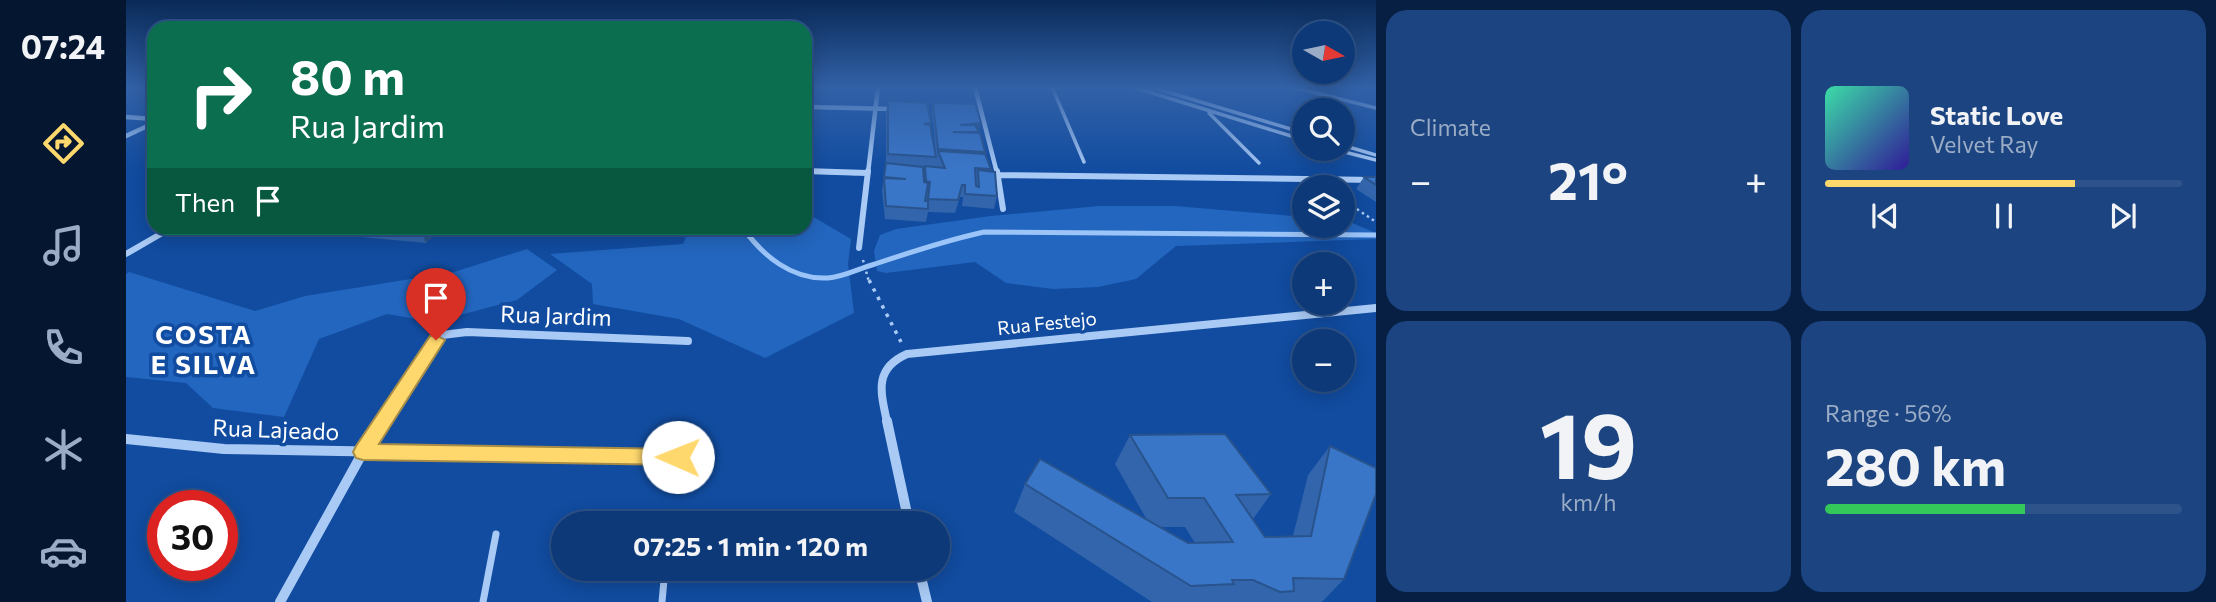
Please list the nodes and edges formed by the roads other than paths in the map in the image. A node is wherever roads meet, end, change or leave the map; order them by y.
1 (876, 115) edge
2 (982, 115) edge
3 (1064, 115) edge
4 (1210, 115) edge
5 (1220, 115) edge
6 (1244, 115) edge
7 (126, 117) edge
8 (147, 120) edge
9 (147, 125) edge
10 (1292, 129) edge
11 (126, 136) edge
12 (1292, 136) edge
13 (1355, 150) edge
14 (1355, 154) edge
15 (1376, 158) edge
16 (1084, 162) dead end
17 (1259, 163) dead end
18 (812, 171) edge
19 (867, 173) junction
20 (998, 175) junction
21 (1376, 180) edge
22 (1003, 209) dead end
23 (159, 235) edge
24 (859, 248) road end
25 (126, 254) edge
26 (1376, 308) edge
27 (688, 341) dead end
28 (126, 439) edge
29 (363, 452) junction
30 (678, 457) dead end
31 (906, 511) edge
32 (496, 534) dead end
33 (664, 581) edge
34 (922, 581) edge
35 (280, 602) edge
36 (482, 602) edge
37 (662, 602) edge
38 (927, 602) edge

1 - 19 street
2 - 20 street
3 - 16 lane
4 - 17 lane
5 - 12 lane
6 - 10 lane
7 - 8 street
9 - 11 street
13 - 15 lane
14 - 15 lane
18 - 19 street
19 - 24 street
20 - 21 street
20 - 22 street
23 - 25 street
26 - 31 street, Rua Festejo
27 - 29 street, Rua Jardim
28 - 29 street, Rua Lajeado
29 - 30 street, Rua Lajeado
29 - 35 street, Rua Jardim
32 - 36 lane
33 - 37 lane
34 - 38 street

